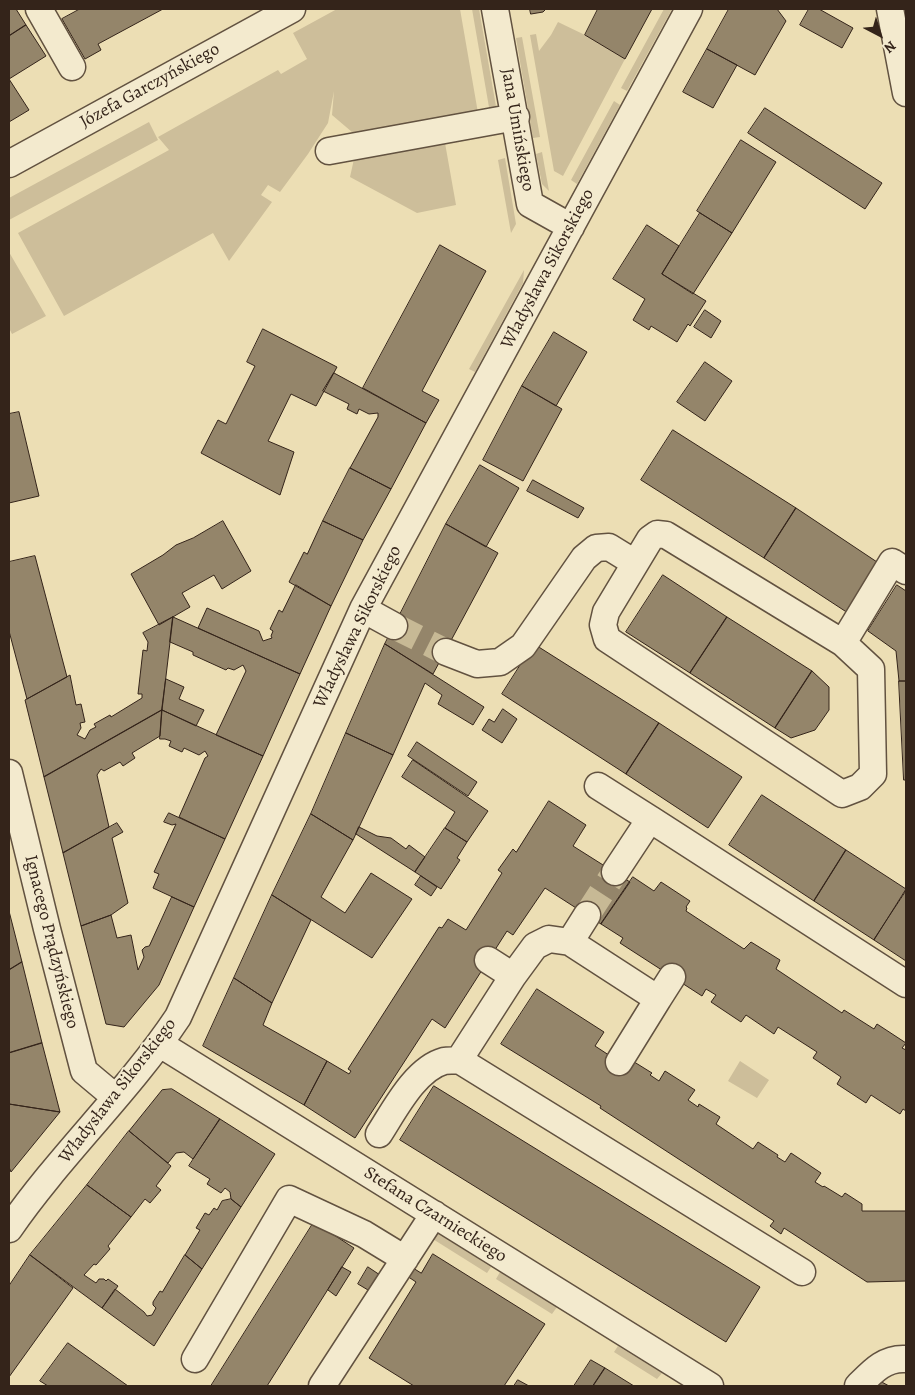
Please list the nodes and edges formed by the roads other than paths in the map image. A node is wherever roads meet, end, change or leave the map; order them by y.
1 (39, 9) edge
2 (292, 9) edge
3 (496, 9) edge
4 (689, 9) edge
5 (890, 9) edge
6 (72, 67) dead end
7 (906, 93) edge
8 (516, 117) junction
9 (329, 151) dead end
10 (9, 164) edge
11 (571, 227) junction
12 (635, 563) junction
13 (906, 570) edge
14 (363, 609) junction
15 (394, 626) tunnel mouth
16 (843, 643) junction
17 (446, 652) tunnel mouth
18 (9, 773) edge
19 (598, 786) dead end
20 (650, 819) junction
21 (16, 837) edge
22 (615, 872) tunnel mouth
23 (587, 915) tunnel mouth
24 (570, 942) junction
25 (488, 960) dead end
26 (514, 976) junction
27 (672, 977) dead end
28 (906, 984) edge
29 (658, 999) junction
30 (160, 1044) junction
31 (459, 1060) junction
32 (618, 1062) dead end
33 (116, 1096) junction
34 (379, 1134) dead end
35 (434, 1214) junction
36 (9, 1229) edge
37 (404, 1259) junction
38 (802, 1272) dead end
39 (195, 1359) dead end
40 (905, 1359) dead end
41 (322, 1386) edge
42 (710, 1386) edge
43 (858, 1386) edge

1 - 6 street
2 - 10 street, Józefa Garczyńskiego
3 - 8 street, Jana Umińskiego
4 - 11 street, Władysława Sikorskiego
5 - 7 street
8 - 9 street
8 - 11 street, Jana Umińskiego
11 - 14 street, Władysława Sikorskiego
12 - 16 street
12 - 16 street
12 - 17 street
13 - 16 street
14 - 15 street
14 - 30 street, Władysława Sikorskiego
18 - 21 street, Ignacego Prądzyńskiego
19 - 20 street
20 - 22 street
20 - 28 street
21 - 33 street, Ignacego Prądzyńskiego
23 - 24 street
24 - 26 street
24 - 29 street
25 - 26 street
26 - 31 street
27 - 29 street
29 - 32 street
30 - 33 street, Władysława Sikorskiego
30 - 35 street, Stefana Czarnieckiego
31 - 34 street
31 - 38 street
33 - 36 street, Władysława Sikorskiego
35 - 37 street
35 - 42 street, Stefana Czarnieckiego
37 - 39 street
37 - 41 street
40 - 43 street

